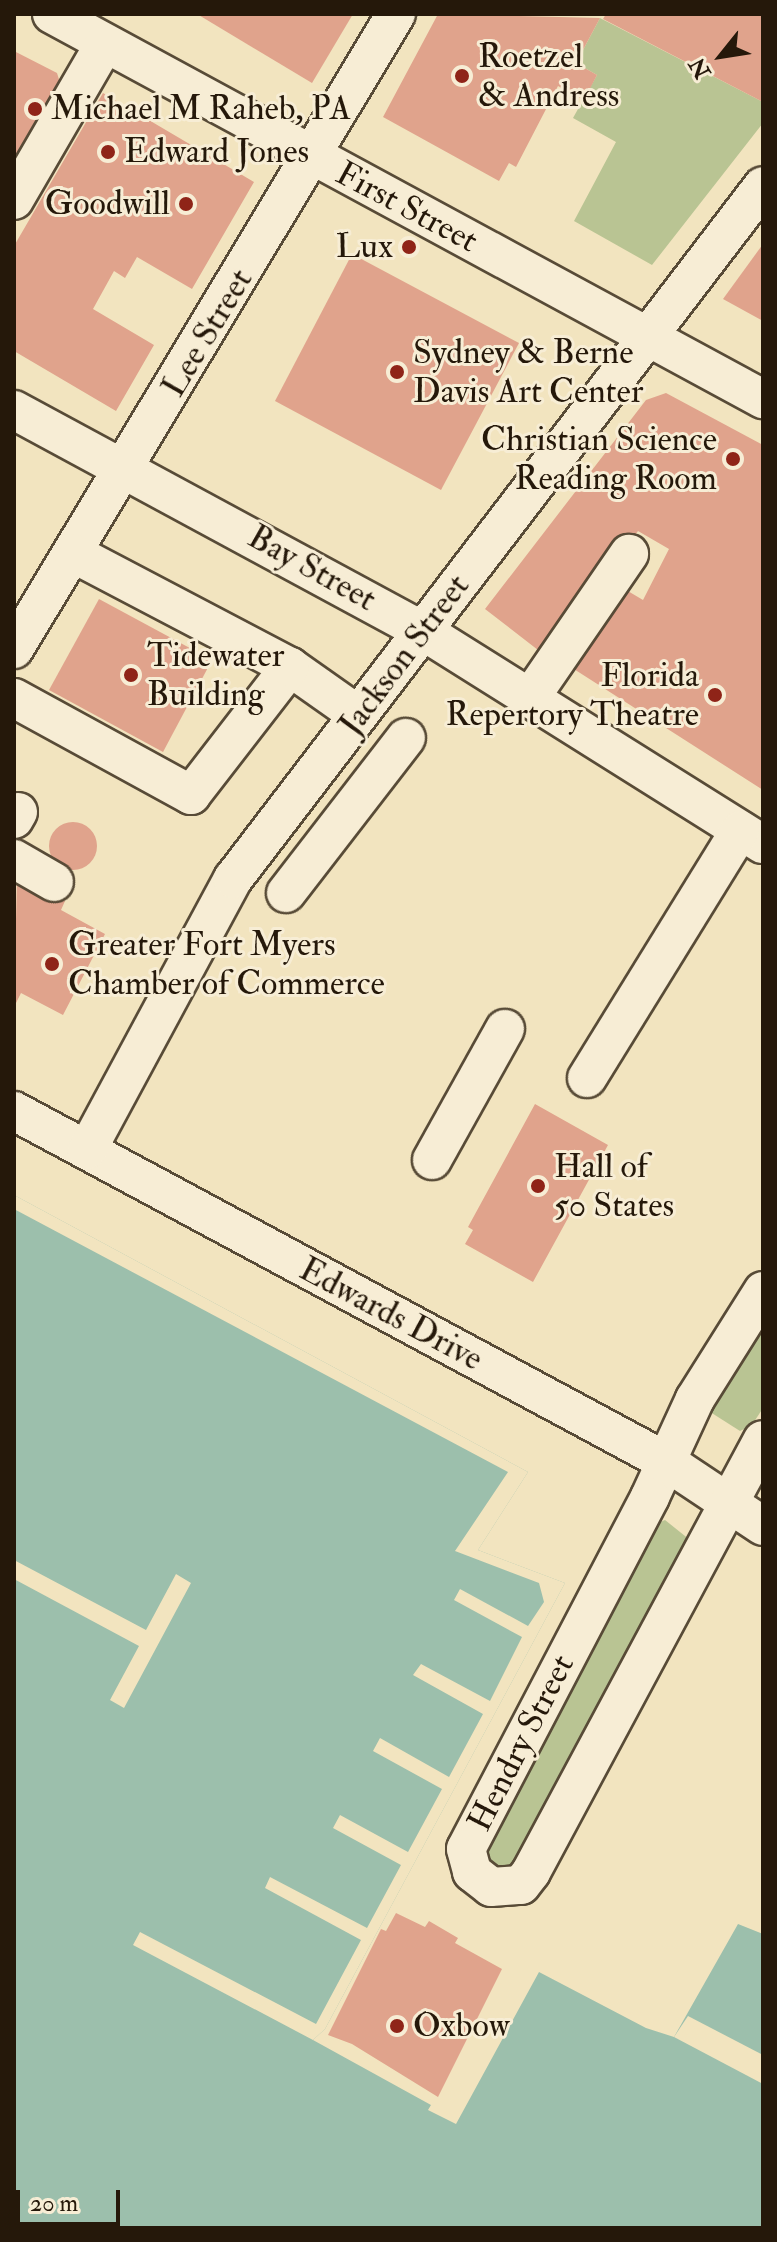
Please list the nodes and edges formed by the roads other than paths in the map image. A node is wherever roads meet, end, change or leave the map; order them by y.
1 (52, 14) edge
2 (396, 14) edge
3 (105, 43) junction
4 (313, 156) junction
5 (763, 186) edge
6 (14, 200) edge
7 (646, 337) junction
8 (763, 399) edge
9 (14, 410) edge
10 (125, 469) junction
11 (73, 553) junction
12 (629, 554) dead end
13 (423, 631) junction
14 (14, 649) edge
15 (290, 667) junction
16 (14, 698) edge
17 (530, 698) junction
18 (358, 715) junction
19 (406, 738) dead end
20 (752, 837) edge
21 (14, 859) edge
22 (54, 882) dead end
23 (286, 893) dead end
24 (505, 1029) dead end
25 (587, 1078) dead end
26 (14, 1111) edge
27 (87, 1150) junction
28 (432, 1160) dead end
29 (763, 1291) edge
30 (763, 1440) edge
31 (667, 1462) junction
32 (727, 1503) junction
33 (763, 1526) edge

1 - 3 street, First Street
2 - 4 street, Lee Street
3 - 4 street, First Street
3 - 6 street
4 - 7 street, First Street
4 - 10 street, Lee Street
5 - 7 street, Jackson Street
7 - 8 street, First Street
7 - 13 street, Jackson Street
9 - 10 street, Bay Street
10 - 11 street, Lee Street
10 - 13 street, Bay Street
11 - 14 street, Lee Street
11 - 15 street
12 - 17 street
13 - 17 street, Bay Street
13 - 18 street, Jackson Street
15 - 16 street
15 - 18 street
17 - 20 street, Bay Street
18 - 27 street, Jackson Street
19 - 23 street
20 - 25 street
21 - 22 street
24 - 28 street
26 - 27 street, Edwards Drive
27 - 31 street, Edwards Drive
29 - 31 street, Hendry Street
30 - 32 street, Hendry Street
31 - 32 street, Edwards Drive
31 - 32 street, Hendry Street
32 - 33 street, Edwards Drive

